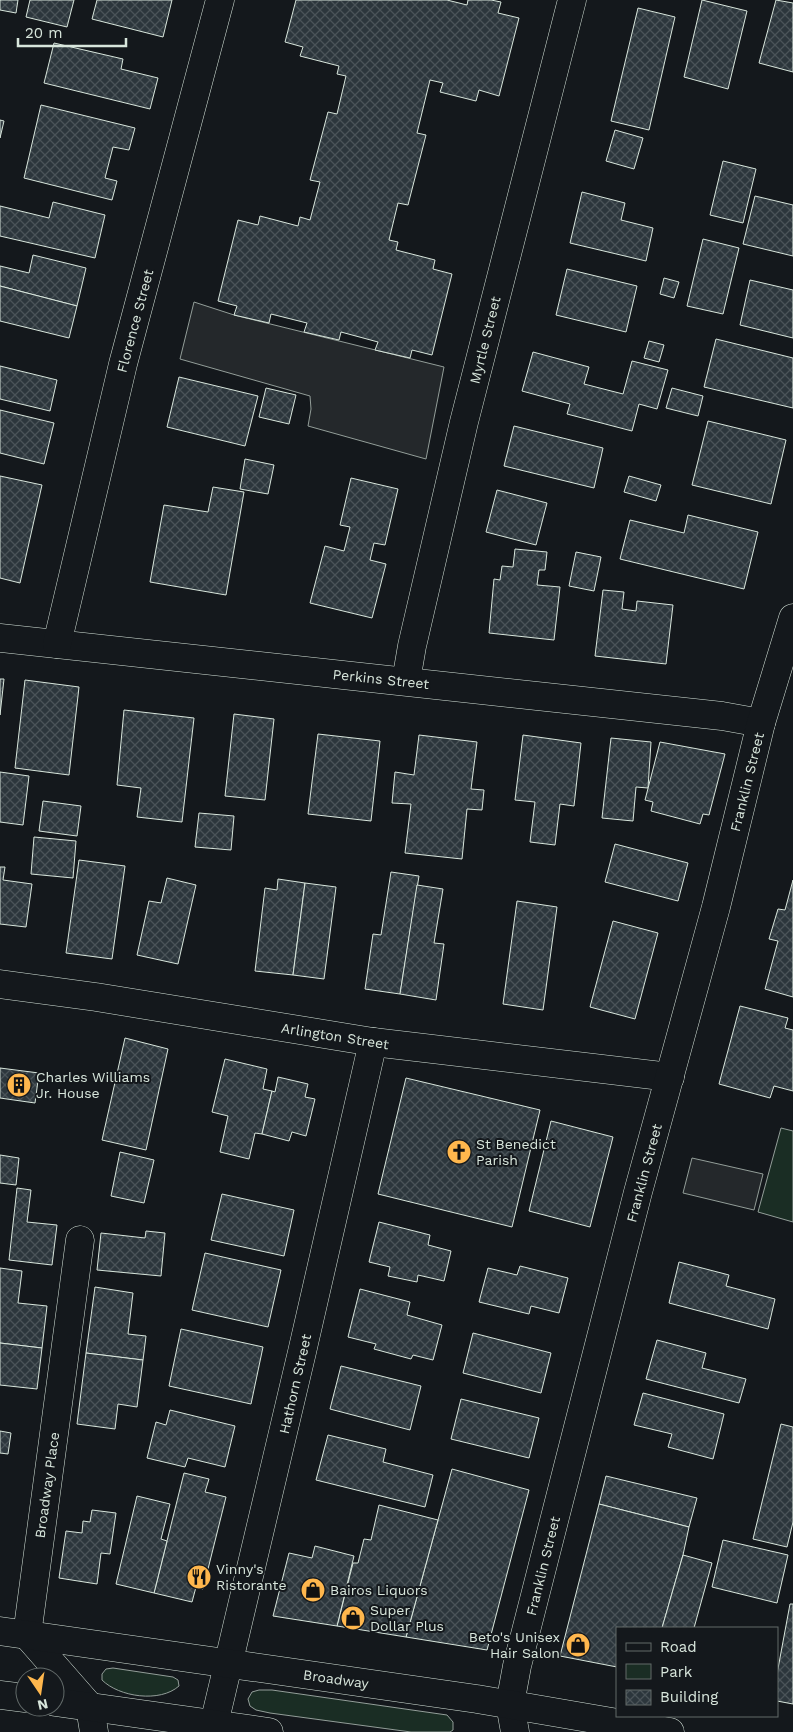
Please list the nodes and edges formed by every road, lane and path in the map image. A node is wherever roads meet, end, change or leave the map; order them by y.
1 (220, 0) edge
2 (572, 0) edge
3 (793, 618) edge
4 (0, 638) edge
5 (57, 644) junction
6 (406, 681) junction
7 (761, 723) junction
8 (0, 984) edge
9 (373, 1042) junction
10 (670, 1077) junction
11 (80, 1240) dead end
12 (0, 1631) edge
13 (27, 1635) junction
14 (228, 1663) junction
15 (0, 1695) edge
16 (15, 1697) edge
17 (510, 1704) junction
18 (65, 1707) edge
19 (92, 1720) edge
20 (214, 1724) junction
21 (269, 1732) edge
22 (515, 1732) edge
23 (670, 1732) edge

1 - 5 street, Florence Street
2 - 6 street, Myrtle Street
3 - 7 street, Franklin Street
4 - 5 street, Perkins Street
5 - 6 street, Perkins Street
6 - 7 street, Perkins Street
7 - 10 street, Franklin Street
8 - 9 street, Arlington Street
9 - 10 street, Arlington Street
9 - 14 street, Hathorn Street
10 - 17 street, Franklin Street
11 - 13 street, Broadway Place
12 - 13 street, Broadway
13 - 14 street, Broadway
13 - 19 street
14 - 17 street, Broadway
14 - 20 street, Hathorn Street
15 - 16 street
17 - 22 street, Franklin Street
17 - 23 street, Broadway
18 - 19 street
19 - 20 street
20 - 21 street

